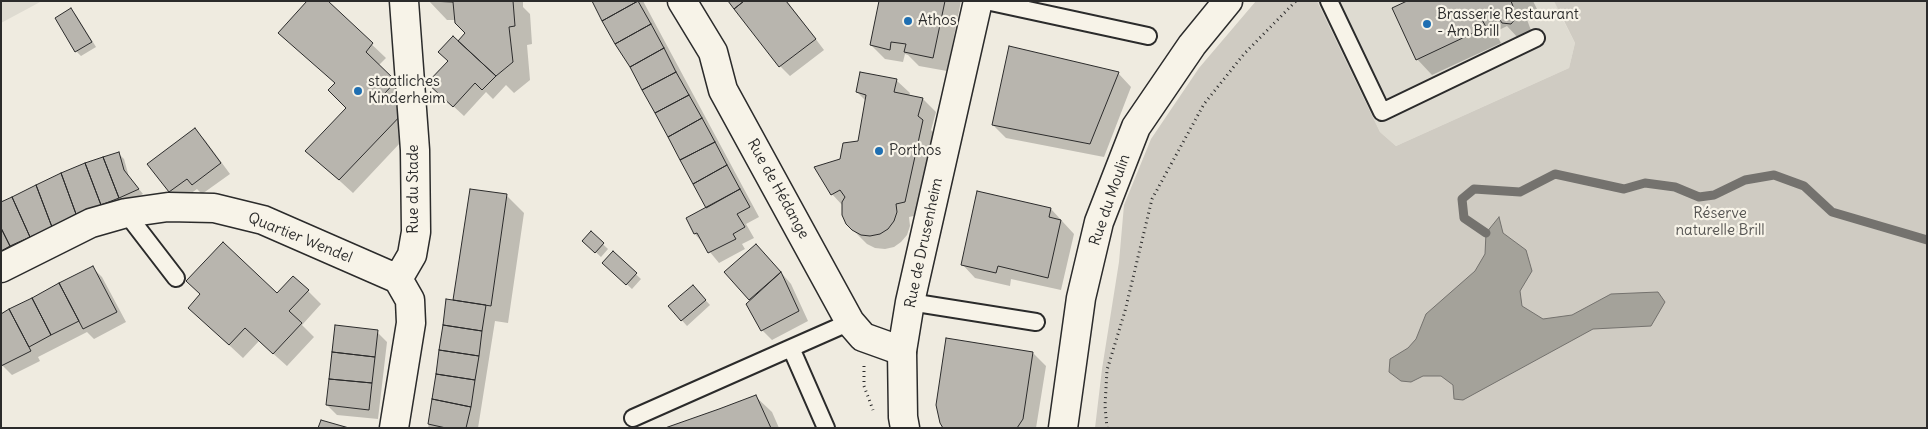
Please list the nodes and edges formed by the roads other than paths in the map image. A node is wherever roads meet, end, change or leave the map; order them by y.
1 (404, 1) edge
2 (682, 1) edge
3 (978, 1) edge
4 (986, 1) edge
5 (1228, 1) edge
6 (1329, 1) edge
7 (1148, 36) dead end
8 (1536, 38) dead end
9 (126, 213) junction
10 (1, 268) edge
11 (176, 278) dead end
12 (398, 280) junction
13 (910, 302) junction
14 (1036, 322) dead end
15 (857, 330) junction
16 (791, 348) junction
17 (902, 351) junction
18 (632, 418) dead end
19 (394, 428) edge
20 (826, 428) edge
21 (905, 428) edge
22 (1063, 428) edge

1 - 12 street, Rue du Stade
2 - 15 street, Rue de Hédange
3 - 13 street, Rue de Drusenheim
4 - 7 lane
5 - 22 street, Rue du Moulin
6 - 8 lane
9 - 10 street, Quartier Wendel
9 - 11 lane
9 - 12 street, Quartier Wendel
12 - 19 street
13 - 14 lane
13 - 17 street, Rue de Drusenheim
15 - 16 lane
15 - 17 street
16 - 18 lane
16 - 20 lane
17 - 21 street, Rue de Drusenheim

